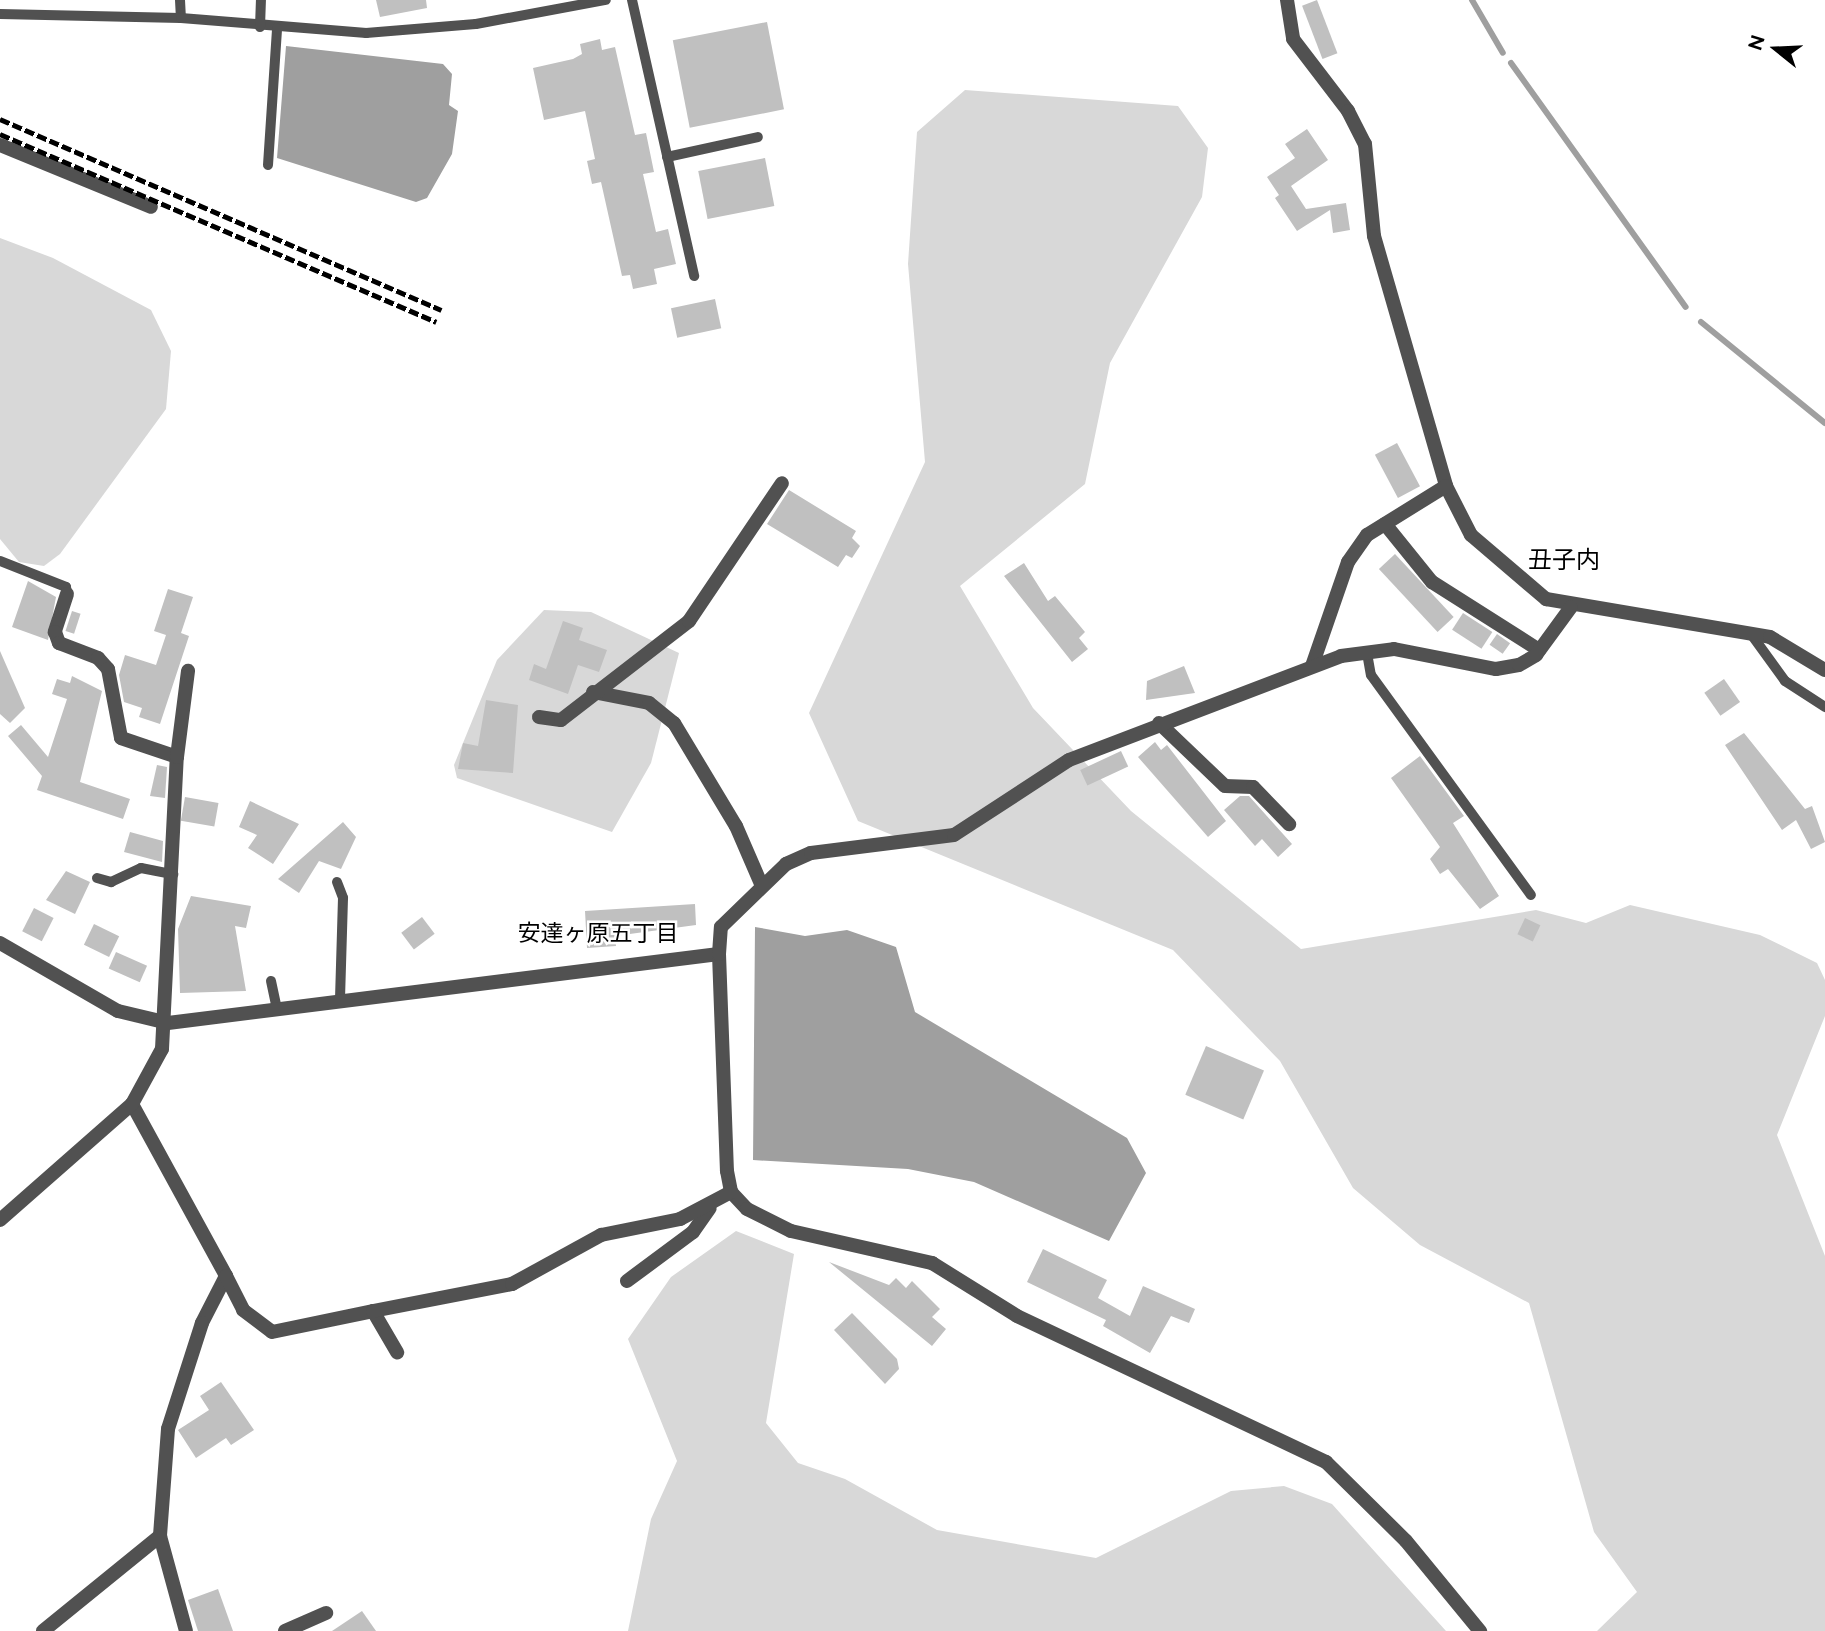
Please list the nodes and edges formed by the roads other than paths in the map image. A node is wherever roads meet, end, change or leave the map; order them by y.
1 (180, 0) edge
2 (261, 0) edge
3 (607, 0) edge
4 (632, 0) edge
5 (1287, 0) edge
6 (0, 14) edge
7 (181, 18) junction
8 (260, 27) junction
9 (277, 28) junction
10 (758, 137) dead end
11 (0, 145) edge
12 (667, 157) junction
13 (268, 164) dead end
14 (151, 207) dead end
15 (694, 276) dead end
16 (782, 483) dead end
17 (1446, 486) junction
18 (1385, 524) junction
19 (0, 561) edge
20 (67, 594) joint
21 (1571, 607) junction
22 (1751, 634) junction
23 (1539, 650) junction
24 (1367, 653) junction
25 (1312, 666) junction
26 (1825, 670) edge
27 (188, 671) dead end
28 (593, 692) junction
29 (1825, 707) edge
30 (539, 717) dead end
31 (1159, 723) junction
32 (177, 757) junction
33 (1289, 824) dead end
34 (173, 874) junction
35 (97, 878) dead end
36 (337, 882) dead end
37 (762, 886) junction
38 (1531, 895) dead end
39 (0, 943) edge
40 (719, 954) junction
41 (271, 981) dead end
42 (340, 1001) junction
43 (277, 1010) junction
44 (168, 1023) junction
45 (132, 1104) junction
46 (731, 1192) junction
47 (710, 1208) junction
48 (0, 1220) edge
49 (226, 1276) junction
50 (627, 1281) dead end
51 (373, 1311) junction
52 (397, 1352) dead end
53 (160, 1536) junction
54 (326, 1613) dead end
55 (43, 1631) edge
56 (186, 1631) edge
57 (285, 1631) edge
58 (1479, 1631) edge

1 - 7 lane
2 - 8 lane
3 - 9 lane
4 - 12 lane
5 - 17 street
6 - 7 lane
7 - 8 lane
8 - 9 lane
9 - 13 lane
10 - 12 lane
11 - 14 street
12 - 15 lane
16 - 28 street
17 - 18 street
17 - 21 street
18 - 23 street
18 - 25 street
19 - 20 lane
20 - 32 street
21 - 22 street
21 - 23 street
22 - 26 street
22 - 29 lane
23 - 24 street
24 - 25 street
24 - 38 lane
25 - 31 street
27 - 32 street
28 - 30 street
28 - 37 street
31 - 33 street
31 - 37 street
32 - 34 street
34 - 35 lane
34 - 44 street
36 - 42 lane
37 - 40 street
39 - 44 street
40 - 42 street
40 - 46 street
41 - 43 lane
42 - 43 street
43 - 44 street
44 - 45 street
45 - 48 street
45 - 49 street
46 - 47 street
46 - 58 street
47 - 50 street
47 - 51 street
49 - 51 street
49 - 53 street
51 - 52 street
53 - 55 street
53 - 56 street
54 - 57 street

